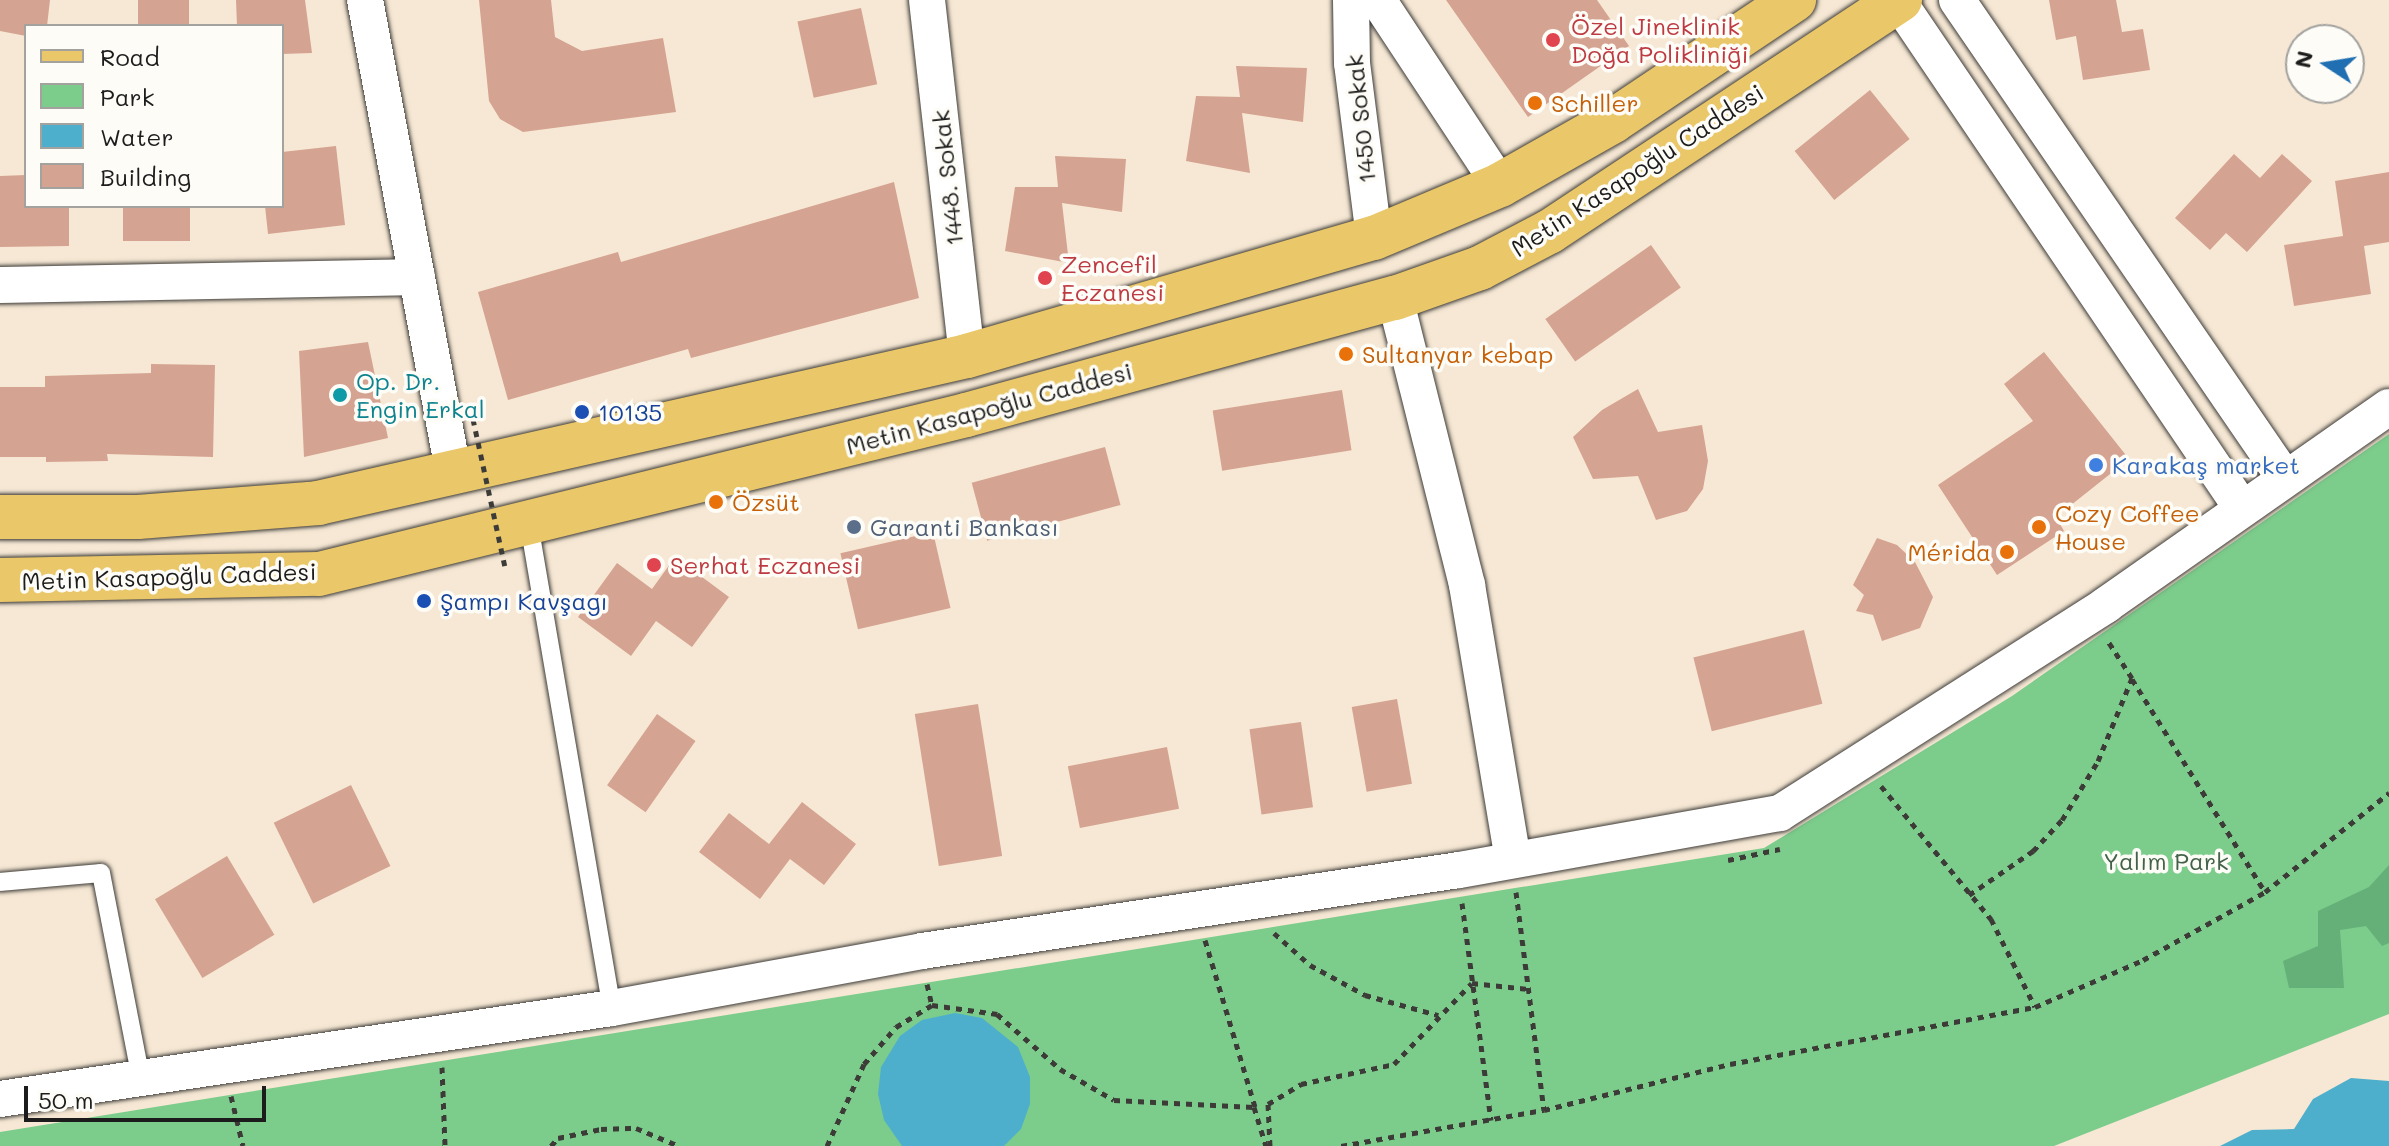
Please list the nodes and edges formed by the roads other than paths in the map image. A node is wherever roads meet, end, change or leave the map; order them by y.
1 (365, 0) edge
2 (927, 0) edge
3 (1351, 0) edge
4 (1378, 0) edge
5 (1794, 0) edge
6 (1957, 0) edge
7 (1899, 1) edge
8 (1500, 185) junction
9 (1374, 238) junction
10 (417, 277) junction
11 (0, 285) edge
12 (1395, 298) junction
13 (967, 356) junction
14 (2389, 407) edge
15 (454, 476) junction
16 (2284, 477) junction
17 (2241, 507) junction
18 (0, 517) edge
19 (529, 524) junction
20 (0, 580) edge
21 (1513, 859) junction
22 (0, 882) edge
23 (612, 1008) junction
24 (141, 1078) junction
25 (0, 1099) edge

1 - 10 street
2 - 13 street, 1448. Sokak
3 - 9 street, 1450 Sokak
4 - 8 street
5 - 8 main road
6 - 16 street
7 - 12 main road, Metin Kasapoğlu Caddesi
7 - 17 street
8 - 9 main road
9 - 13 main road
10 - 11 street
10 - 15 street
12 - 19 main road, Metin Kasapoğlu Caddesi
12 - 21 street
13 - 15 main road
14 - 16 street
15 - 18 main road
16 - 17 street
17 - 21 street
19 - 20 main road, Metin Kasapoğlu Caddesi
19 - 23 lane
21 - 23 street
22 - 24 lane
23 - 24 street
24 - 25 street

